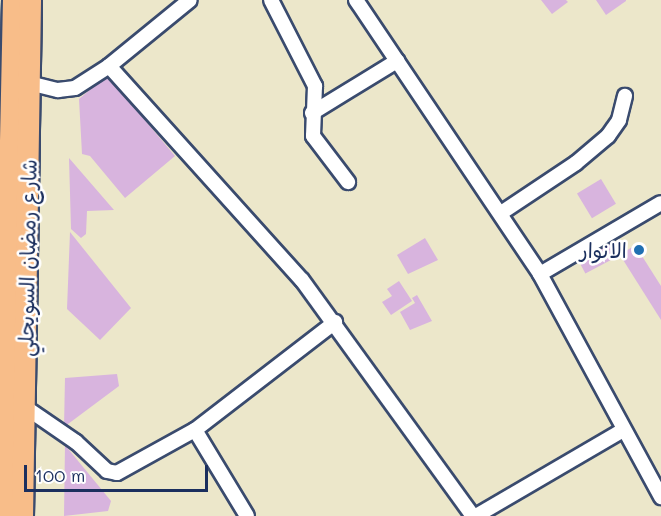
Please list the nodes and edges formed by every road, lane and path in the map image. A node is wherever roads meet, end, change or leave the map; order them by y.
1 (13, 0) edge
2 (30, 0) edge
3 (190, 0) edge
4 (271, 0) edge
5 (356, 0) edge
6 (397, 61) junction
7 (109, 66) junction
8 (29, 83) junction
9 (625, 96) dead end
10 (312, 113) junction
11 (5, 138) edge
12 (348, 182) dead end
13 (661, 203) edge
14 (501, 213) junction
15 (540, 274) junction
16 (335, 322) junction
17 (25, 407) junction
18 (195, 430) junction
19 (623, 430) junction
20 (661, 497) edge
21 (2, 516) edge
22 (22, 516) edge
23 (247, 516) edge
24 (475, 516) edge

1 - 11 main road, شارع رمضان السويحلي
2 - 8 main road, شارع رمضان السويحلي
3 - 7 street
4 - 10 street
5 - 6 street
6 - 10 street
6 - 14 street
7 - 8 street
7 - 16 street
8 - 17 main road, شارع رمضان السويحلي
9 - 14 street
10 - 12 street
11 - 21 main road, شارع رمضان السويحلي
13 - 15 street
14 - 15 street
15 - 19 street
16 - 18 street
16 - 24 street
17 - 18 street
17 - 22 main road, شارع رمضان السويحلي
18 - 23 street
19 - 20 street
19 - 24 street

